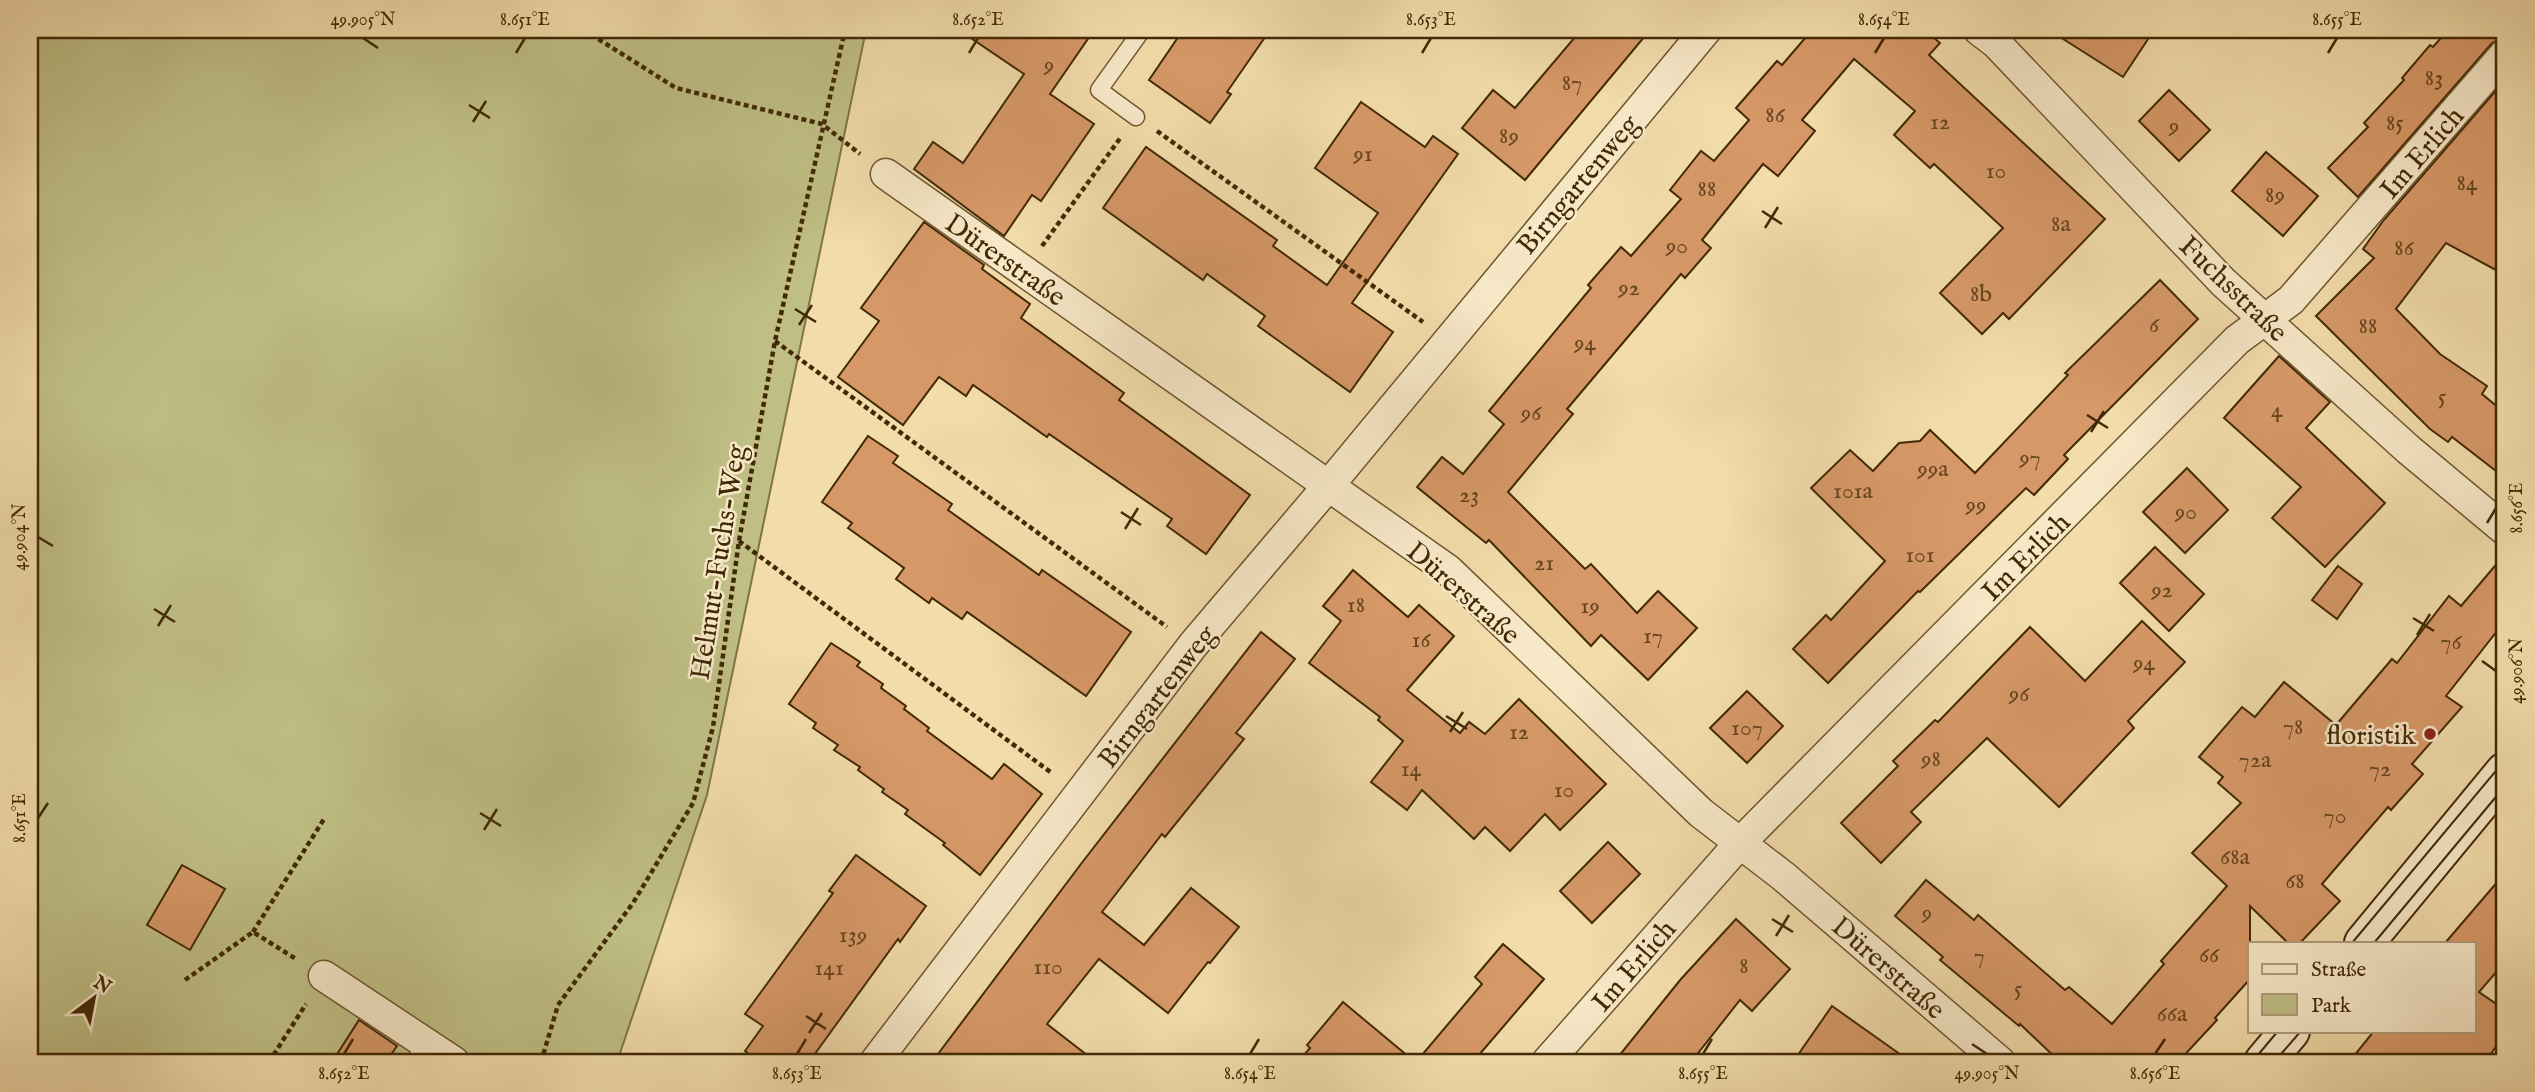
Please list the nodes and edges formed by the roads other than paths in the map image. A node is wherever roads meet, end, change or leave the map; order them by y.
1 (1142, 30) edge
2 (1706, 30) edge
3 (1993, 34) edge
4 (2505, 54) edge
5 (1136, 117) road end
6 (886, 174) road end
7 (2266, 320) junction
8 (1329, 485) junction
9 (2505, 530) edge
10 (2505, 772) edge
11 (1740, 843) junction
12 (2365, 942) edge
13 (324, 976) road end
14 (2289, 1032) edge
15 (420, 1053) edge
16 (454, 1062) edge
17 (875, 1062) edge
18 (1547, 1062) edge
19 (2000, 1062) edge
20 (2264, 1062) edge

1 - 5 lane
2 - 8 street, Birngartenweg
3 - 7 street, Fuchsstraße
4 - 7 street, Im Erlich
6 - 8 street, Dürerstraße
7 - 9 street, Fuchsstraße
7 - 11 street, Im Erlich
8 - 11 street, Dürerstraße
8 - 17 street, Birngartenweg
10 - 12 street
11 - 18 street, Im Erlich
11 - 19 street, Dürerstraße
13 - 15 street
14 - 20 street
15 - 16 street

